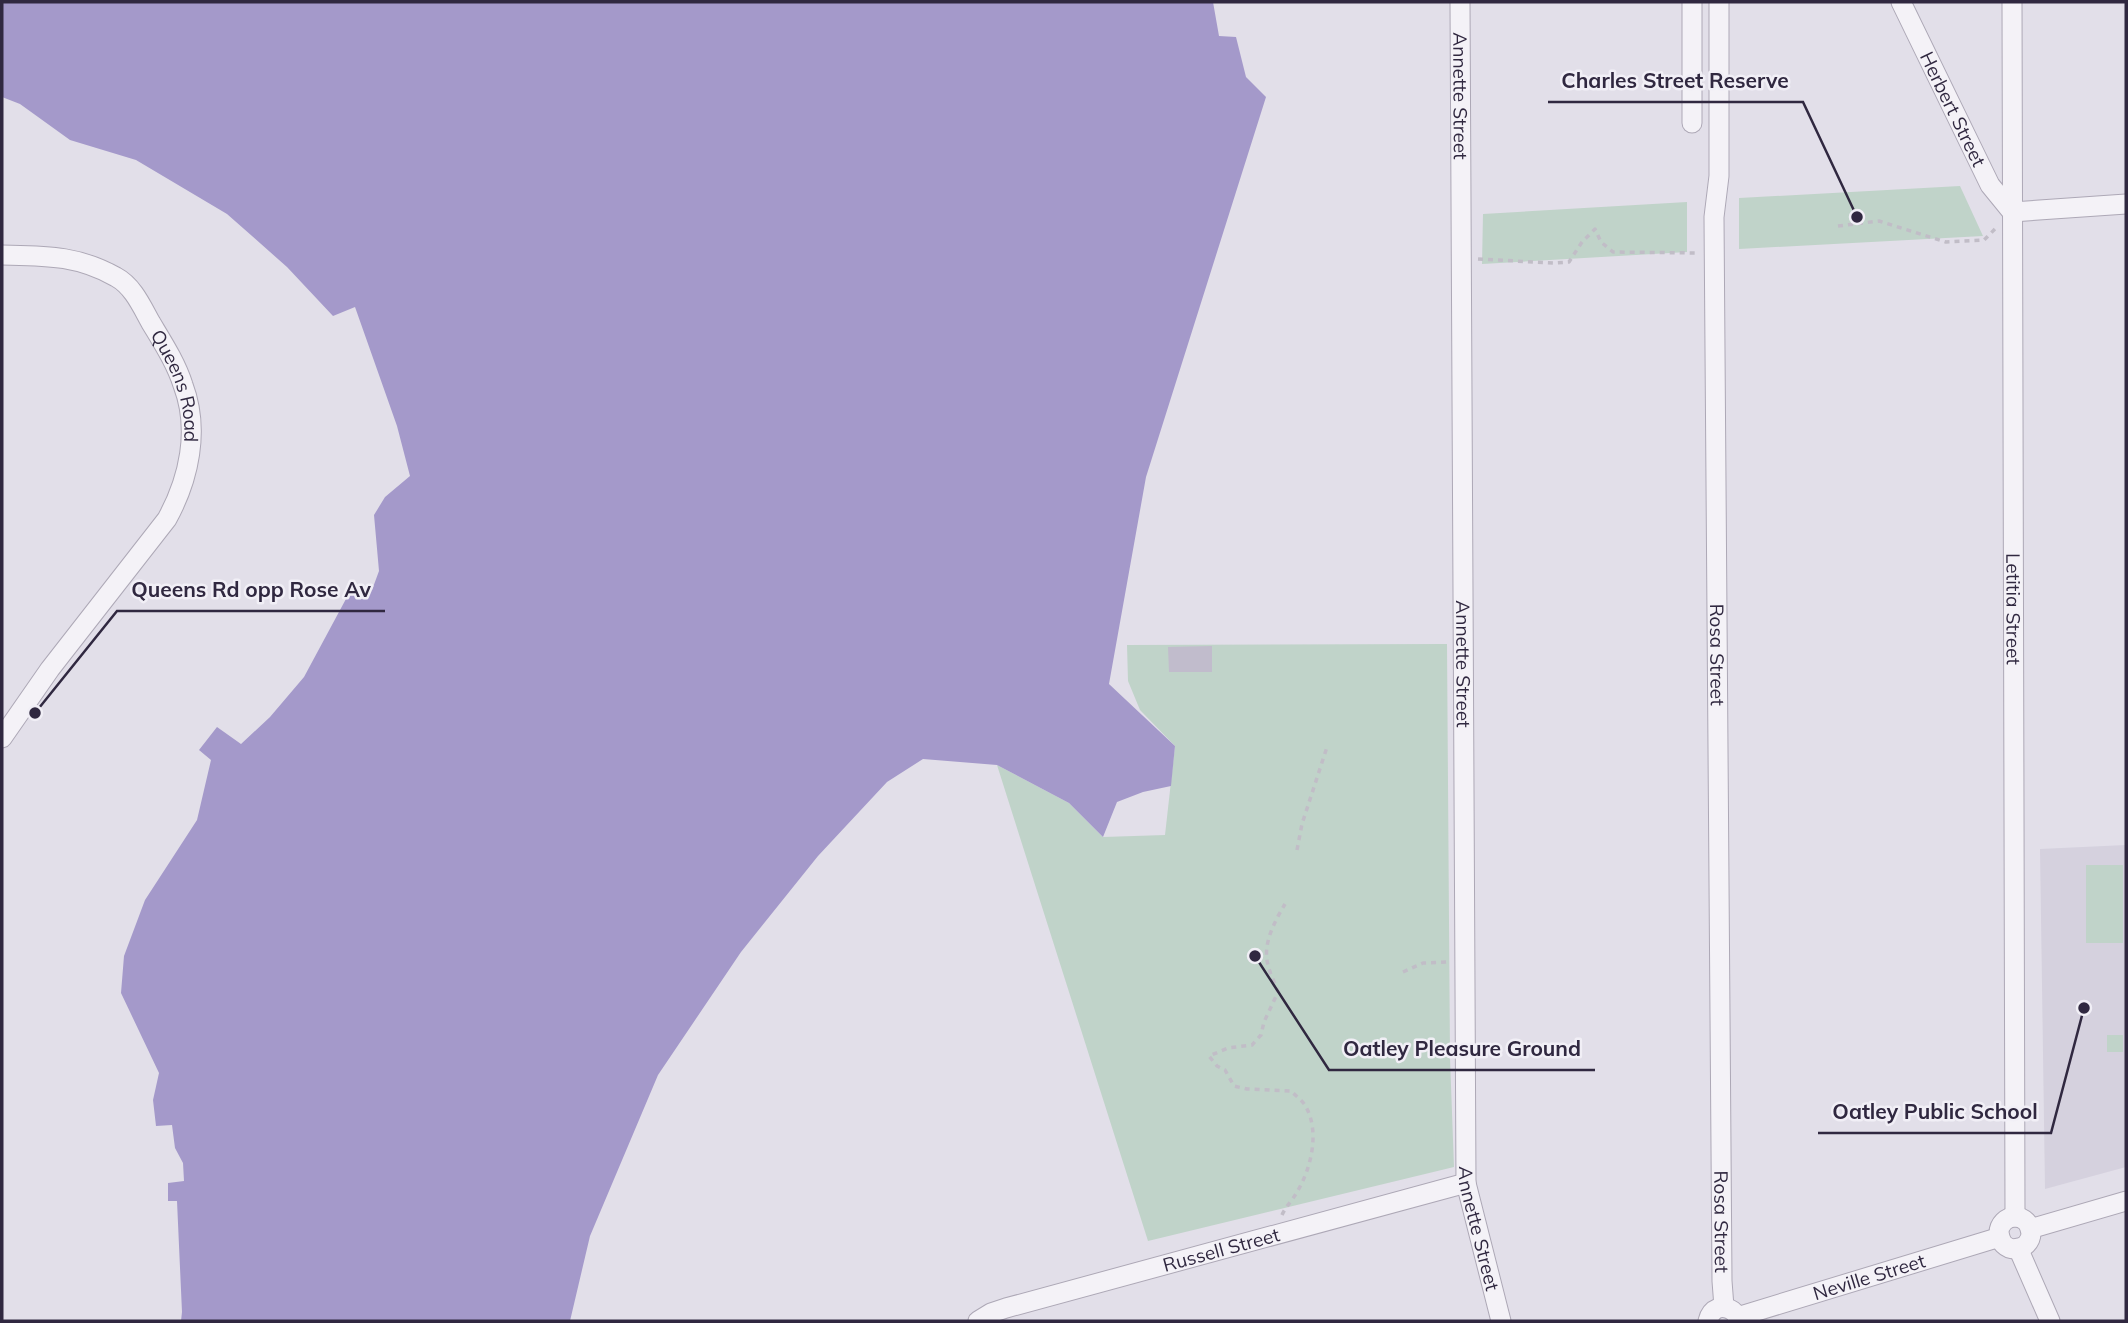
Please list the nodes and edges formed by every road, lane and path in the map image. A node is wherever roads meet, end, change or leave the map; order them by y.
1 (1460, 2) edge
2 (1692, 2) edge
3 (1719, 2) edge
4 (1901, 2) edge
5 (2012, 2) edge
6 (1692, 123) dead end
7 (2126, 204) edge
8 (2012, 212) junction
9 (1838, 226) dead end
10 (1714, 253) junction
11 (2, 255) edge
12 (1462, 258) junction
13 (2, 738) edge
14 (1327, 747) dead end
15 (1297, 850) dead end
16 (1285, 904) dead end
17 (1465, 962) junction
18 (1403, 972) dead end
19 (1466, 1182) junction
20 (2126, 1201) edge
21 (2022, 1223) junction
22 (1275, 1234) junction
23 (2000, 1237) junction
24 (2018, 1248) junction
25 (1733, 1315) edge
26 (978, 1321) edge
27 (1501, 1321) edge
28 (1708, 1321) edge
29 (2050, 1321) edge

1 - 12 street, Annette Street
2 - 6 street
3 - 10 street, Rosa Street
4 - 8 street, Herbert Street
5 - 8 street, Letitia Street
7 - 8 street
8 - 9 path
8 - 21 street, Letitia Street
10 - 12 path
10 - 25 street, Rosa Street
11 - 13 street, Queens Road
12 - 17 street, Annette Street
14 - 15 path
16 - 22 path
17 - 18 path
17 - 19 street, Annette Street
19 - 22 street, Russell Street
19 - 27 street, Annette Street
20 - 21 street
21 - 23 street
21 - 24 street
22 - 26 street, Russell Street
23 - 24 street
23 - 25 street, Neville Street
24 - 29 street
25 - 28 street

